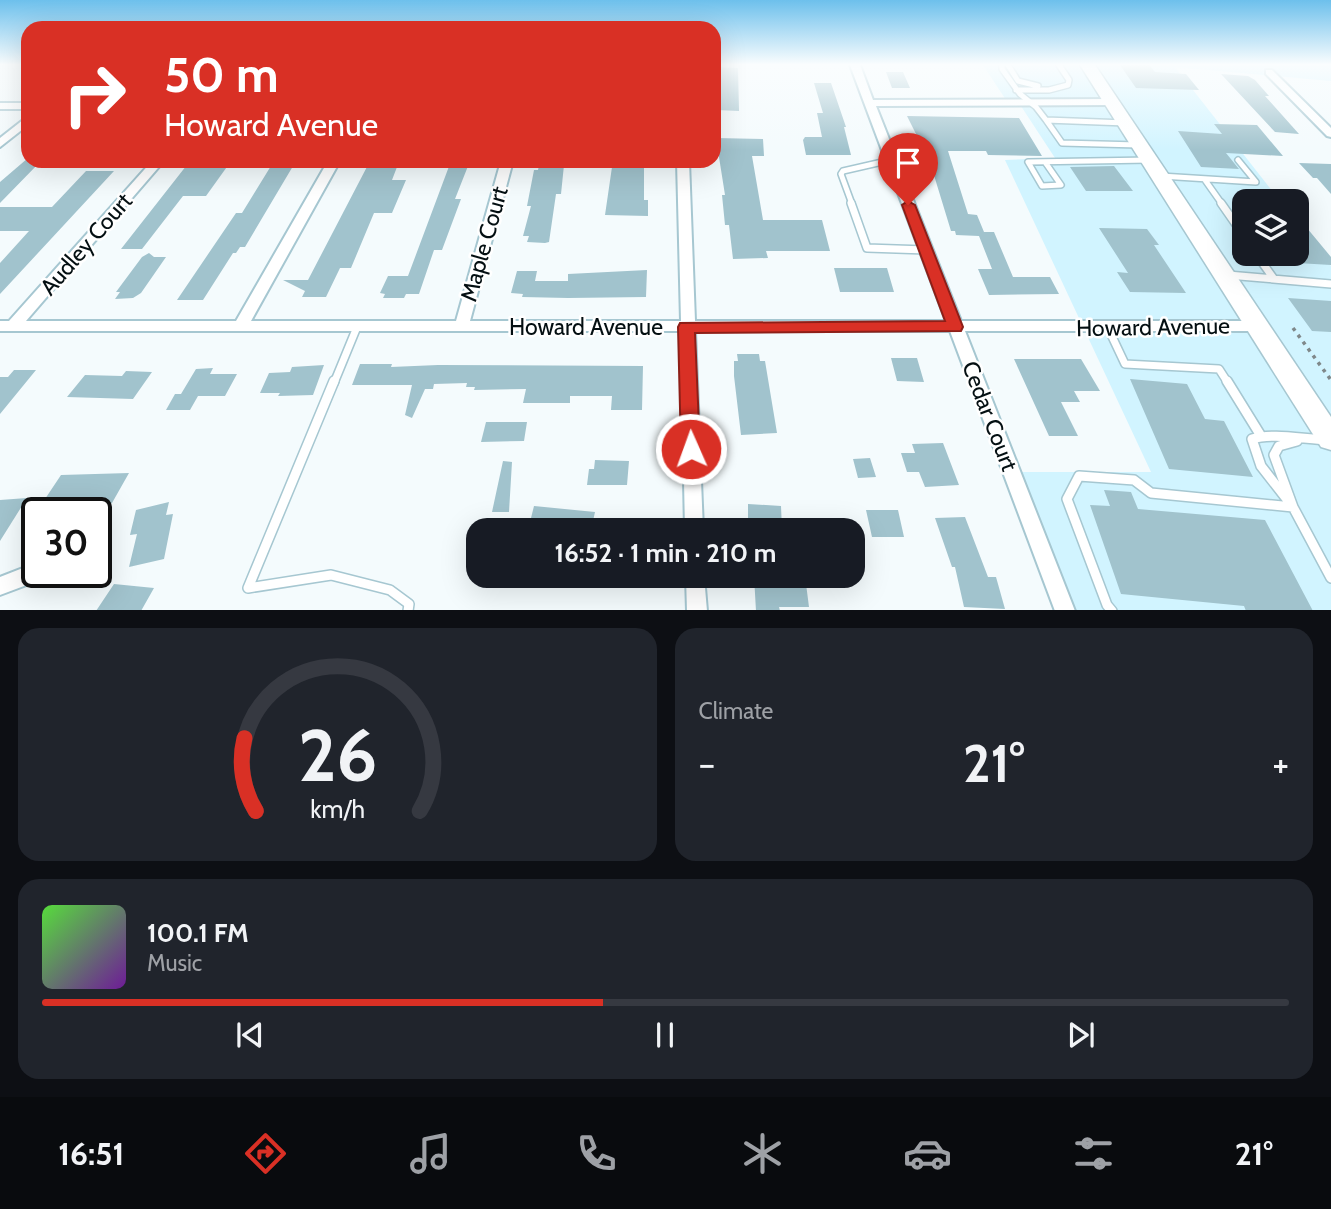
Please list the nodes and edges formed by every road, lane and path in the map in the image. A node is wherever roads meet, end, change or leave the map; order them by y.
1 (865, 93) edge
2 (1019, 93) edge
3 (1106, 93) edge
4 (1290, 93) edge
5 (1028, 102) junction
6 (1112, 102) junction
7 (869, 103) junction
8 (0, 106) edge
9 (21, 106) edge
10 (1046, 120) junction
11 (1127, 123) junction
12 (21, 125) edge
13 (1331, 134) edge
14 (0, 144) edge
15 (891, 160) junction
16 (1150, 160) junction
17 (1238, 160) dead end
18 (1045, 162) junction
19 (152, 168) edge
20 (330, 168) edge
21 (506, 168) edge
22 (683, 168) edge
23 (1205, 180) junction
24 (1232, 219) edge
25 (926, 250) junction
26 (1265, 266) edge
27 (1223, 275) junction
28 (1274, 279) junction
29 (1331, 284) edge
30 (7, 326) edge
31 (1257, 326) junction
32 (240, 327) junction
33 (357, 327) junction
34 (461, 327) junction
35 (686, 327) junction
36 (955, 327) junction
37 (1108, 328) junction
38 (1293, 328) dead end
39 (1331, 380) edge
40 (1261, 436) junction
41 (1301, 440) junction
42 (1331, 440) edge
43 (1293, 507) junction
44 (694, 518) edge
45 (21, 578) edge
46 (1331, 578) edge
47 (0, 586) edge
48 (696, 588) edge
49 (408, 610) edge
50 (697, 610) edge
51 (1065, 610) edge
52 (1111, 610) edge

1 - 7 street, Cedar Court
2 - 5 lane
3 - 6 main road
4 - 13 street
5 - 6 street
5 - 7 street
5 - 10 lane
6 - 11 main road
7 - 15 street, Cedar Court
8 - 9 street
10 - 11 lane
10 - 16 lane
11 - 16 main road
12 - 14 street
15 - 25 street, Cedar Court
15 - 25 lane
16 - 18 lane
16 - 23 lane
16 - 27 main road
17 - 23 lane
18 - 18 lane
19 - 30 street, Audley Court
20 - 32 street
21 - 34 street, Maple Court
22 - 35 street
23 - 24 lane
25 - 36 street, Cedar Court
26 - 28 lane
27 - 28 lane
27 - 31 main road
28 - 29 lane
30 - 32 street, Howard Avenue
31 - 37 street, Howard Avenue
31 - 42 main road
32 - 33 street, Howard Avenue
33 - 34 street, Howard Avenue
33 - 49 lane
34 - 35 street, Howard Avenue
35 - 36 street, Howard Avenue
35 - 44 street
36 - 37 street, Howard Avenue
36 - 51 street, Cedar Court
37 - 40 lane
38 - 39 path
40 - 41 lane
40 - 43 lane
41 - 42 lane
41 - 43 lane
43 - 46 lane
43 - 52 lane
45 - 47 street
48 - 50 street

